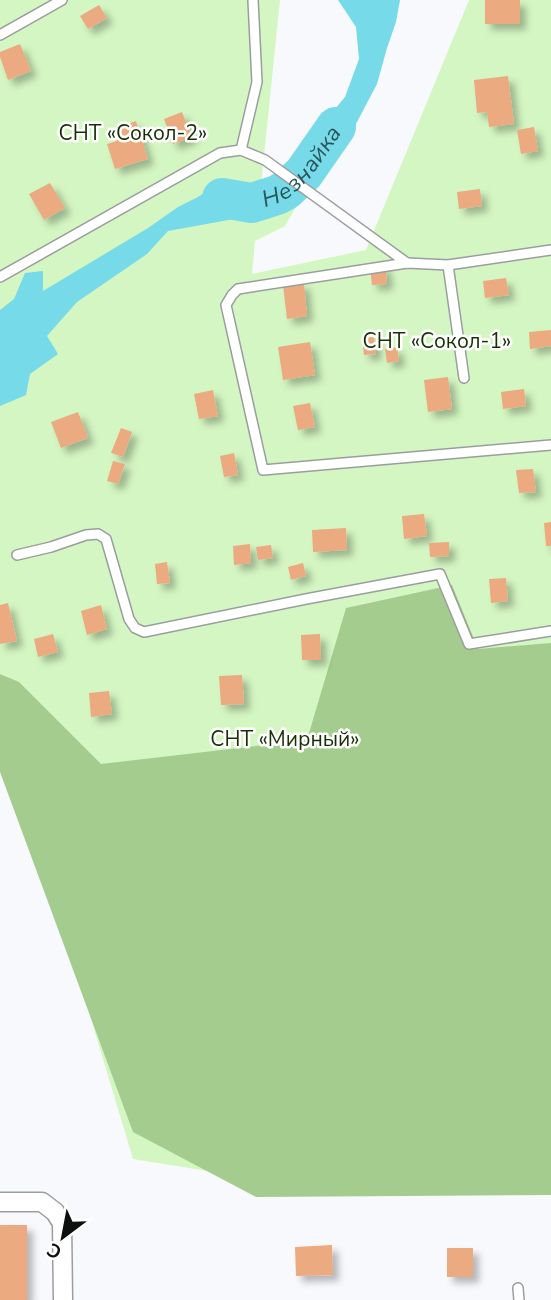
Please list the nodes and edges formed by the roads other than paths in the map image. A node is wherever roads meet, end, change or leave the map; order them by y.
1 (62, 0) edge
2 (253, 0) edge
3 (0, 36) edge
4 (241, 150) junction
5 (551, 250) edge
6 (407, 264) junction
7 (448, 265) junction
8 (0, 277) edge
9 (464, 377) dead end
10 (551, 445) edge
11 (17, 555) dead end
12 (551, 631) edge
13 (0, 1202) edge
14 (519, 1288) dead end
15 (63, 1300) edge
16 (519, 1300) edge

1 - 3 lane
2 - 4 lane
4 - 6 lane
4 - 8 lane
5 - 7 lane
6 - 7 lane
6 - 10 lane
7 - 9 lane
11 - 12 lane
13 - 15 street
14 - 16 lane

